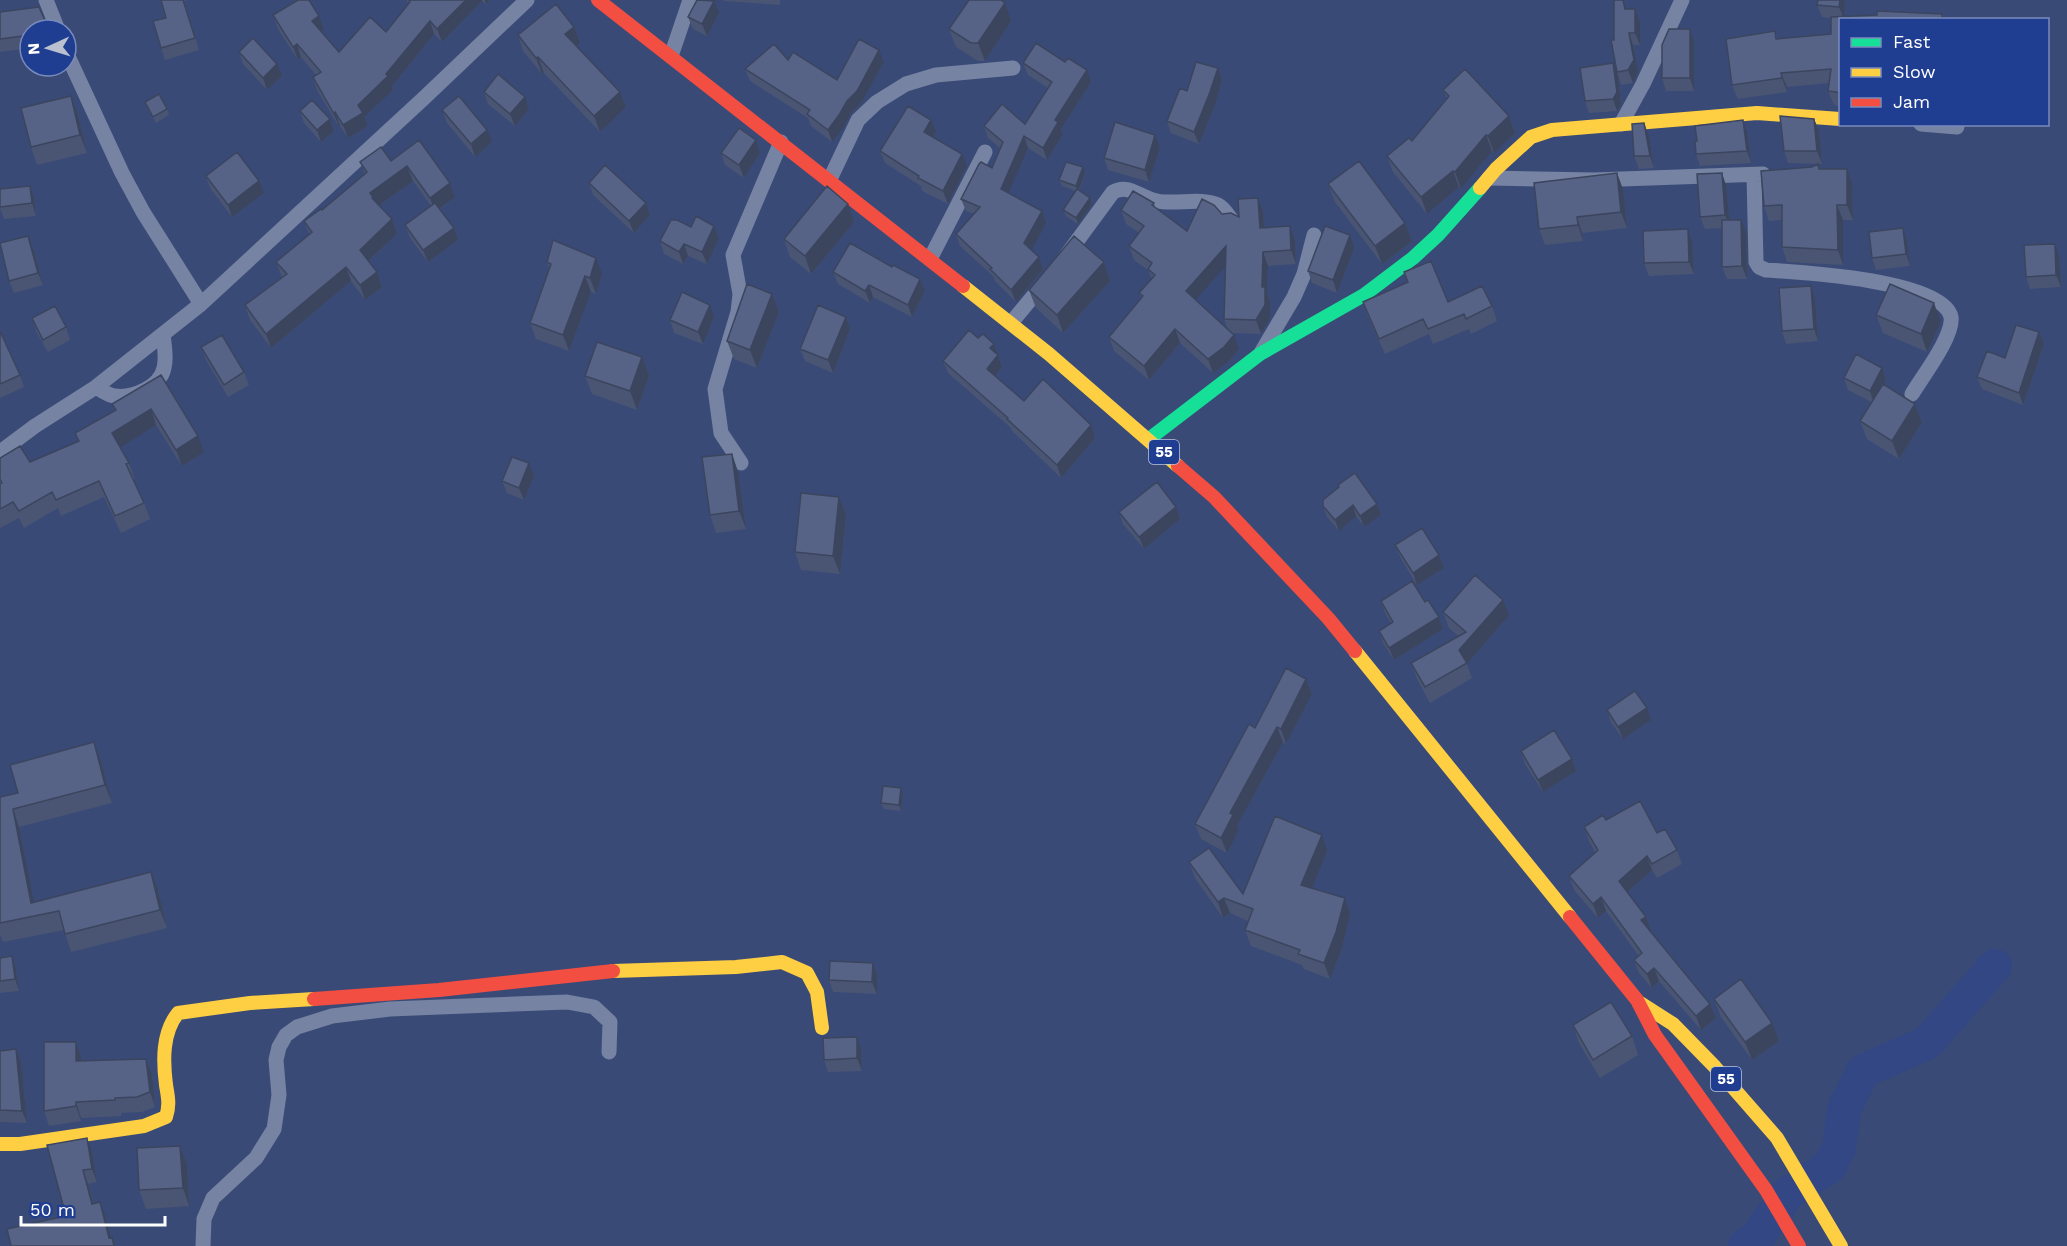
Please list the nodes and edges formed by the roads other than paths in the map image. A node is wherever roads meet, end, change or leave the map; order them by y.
1 (46, 0) edge
2 (527, 0) edge
3 (598, 0) edge
4 (690, 0) edge
5 (1682, 0) edge
6 (53, 18) edge
7 (671, 56) junction
8 (1013, 68) dead end
9 (78, 78) edge
10 (1839, 119) edge
11 (1621, 124) junction
12 (1945, 126) edge
13 (1957, 127) dead end
14 (781, 142) junction
15 (985, 152) dead end
16 (1775, 174) edge
17 (1754, 175) junction
18 (1489, 178) junction
19 (830, 180) junction
20 (1231, 219) edge
21 (1314, 235) dead end
22 (930, 259) junction
23 (201, 304) junction
24 (1011, 323) junction
25 (163, 334) junction
26 (1260, 354) junction
27 (96, 387) junction
28 (1912, 394) dead end
29 (1149, 439) junction
30 (0, 452) edge
31 (741, 463) dead end
32 (1637, 1000) junction
33 (822, 1028) dead end
34 (609, 1052) dead end
35 (0, 1144) edge
36 (202, 1246) edge
37 (1799, 1246) edge
38 (1841, 1246) edge

1 - 6 street
2 - 23 street
3 - 7 main road, 55
4 - 7 street
5 - 11 street
7 - 14 main road, 55
8 - 19 street
9 - 23 street
10 - 11 main road
11 - 18 main road
12 - 13 street
14 - 19 main road, 55
14 - 31 street
15 - 22 street
16 - 17 street
17 - 18 street
17 - 28 street
18 - 26 main road
19 - 22 main road, 55
20 - 24 street
21 - 26 street
22 - 24 main road, 55
23 - 25 street
24 - 29 main road, 55
25 - 27 street
25 - 27 street
26 - 29 main road
27 - 30 street
29 - 32 main road, 55
32 - 37 main road, 55
32 - 38 main road, 55
33 - 35 main road
34 - 36 street

